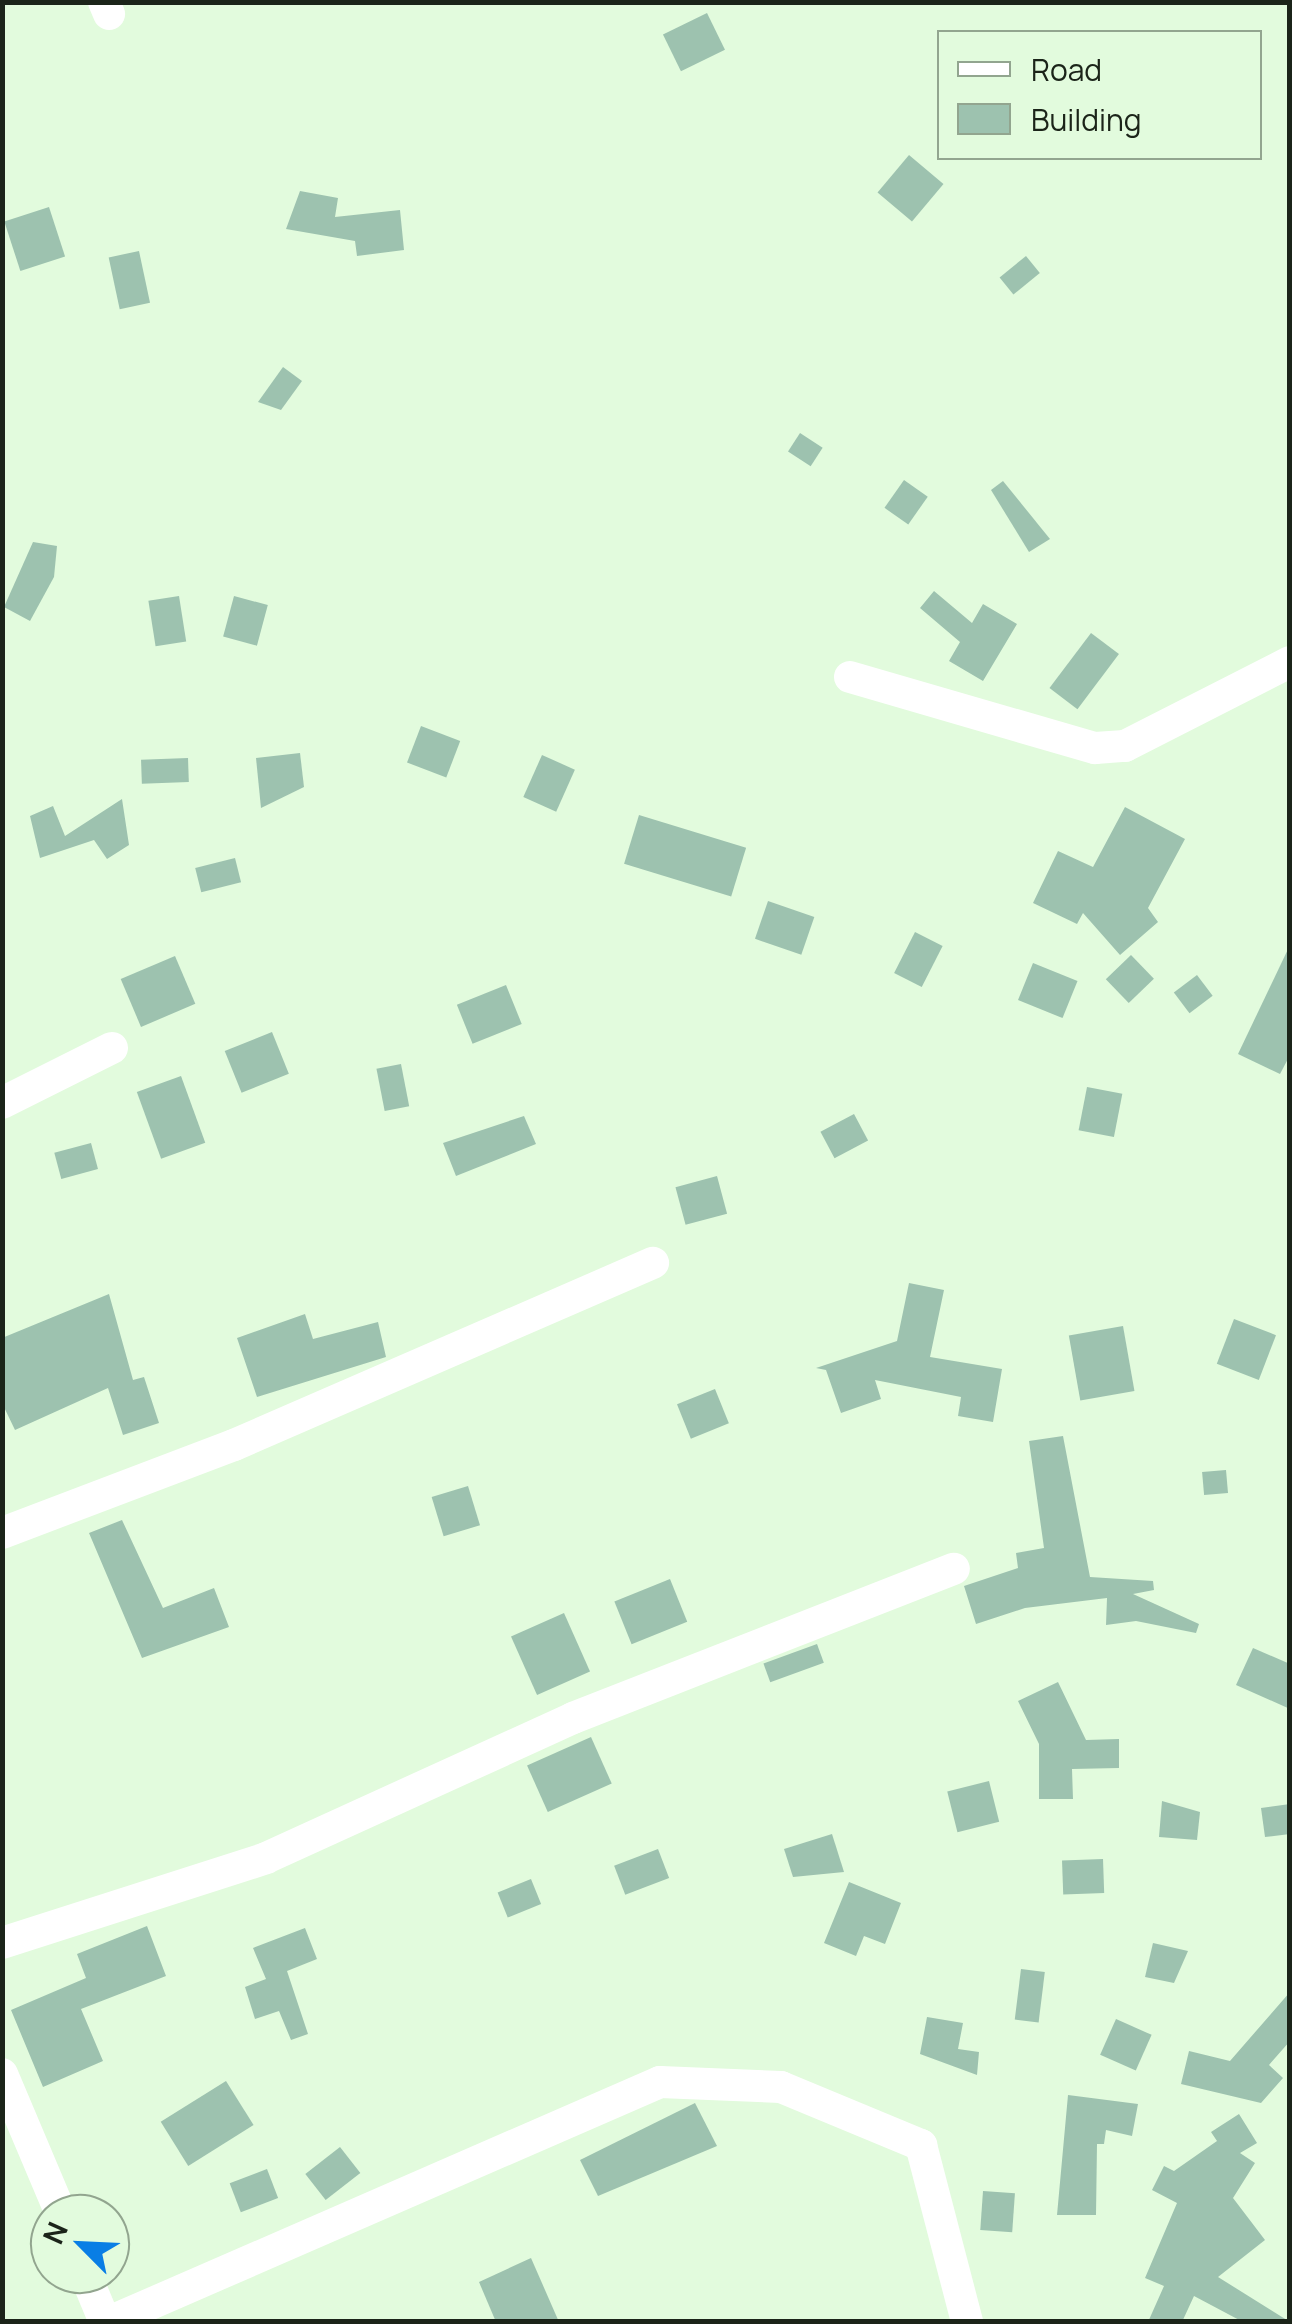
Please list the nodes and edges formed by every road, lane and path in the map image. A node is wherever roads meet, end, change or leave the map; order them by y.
1 (1290, 662) edge
2 (850, 677) dead end
3 (112, 1048) dead end
4 (2, 1103) edge
5 (653, 1262) dead end
6 (2, 1534) edge
7 (954, 1569) dead end
8 (2, 1943) edge
9 (2, 2074) edge
10 (52, 2194) edge
11 (94, 2294) edge
12 (107, 2322) edge
13 (966, 2322) edge

1 - 2 street
3 - 4 street
5 - 6 street
7 - 8 street
9 - 10 street
11 - 12 street
12 - 13 street

